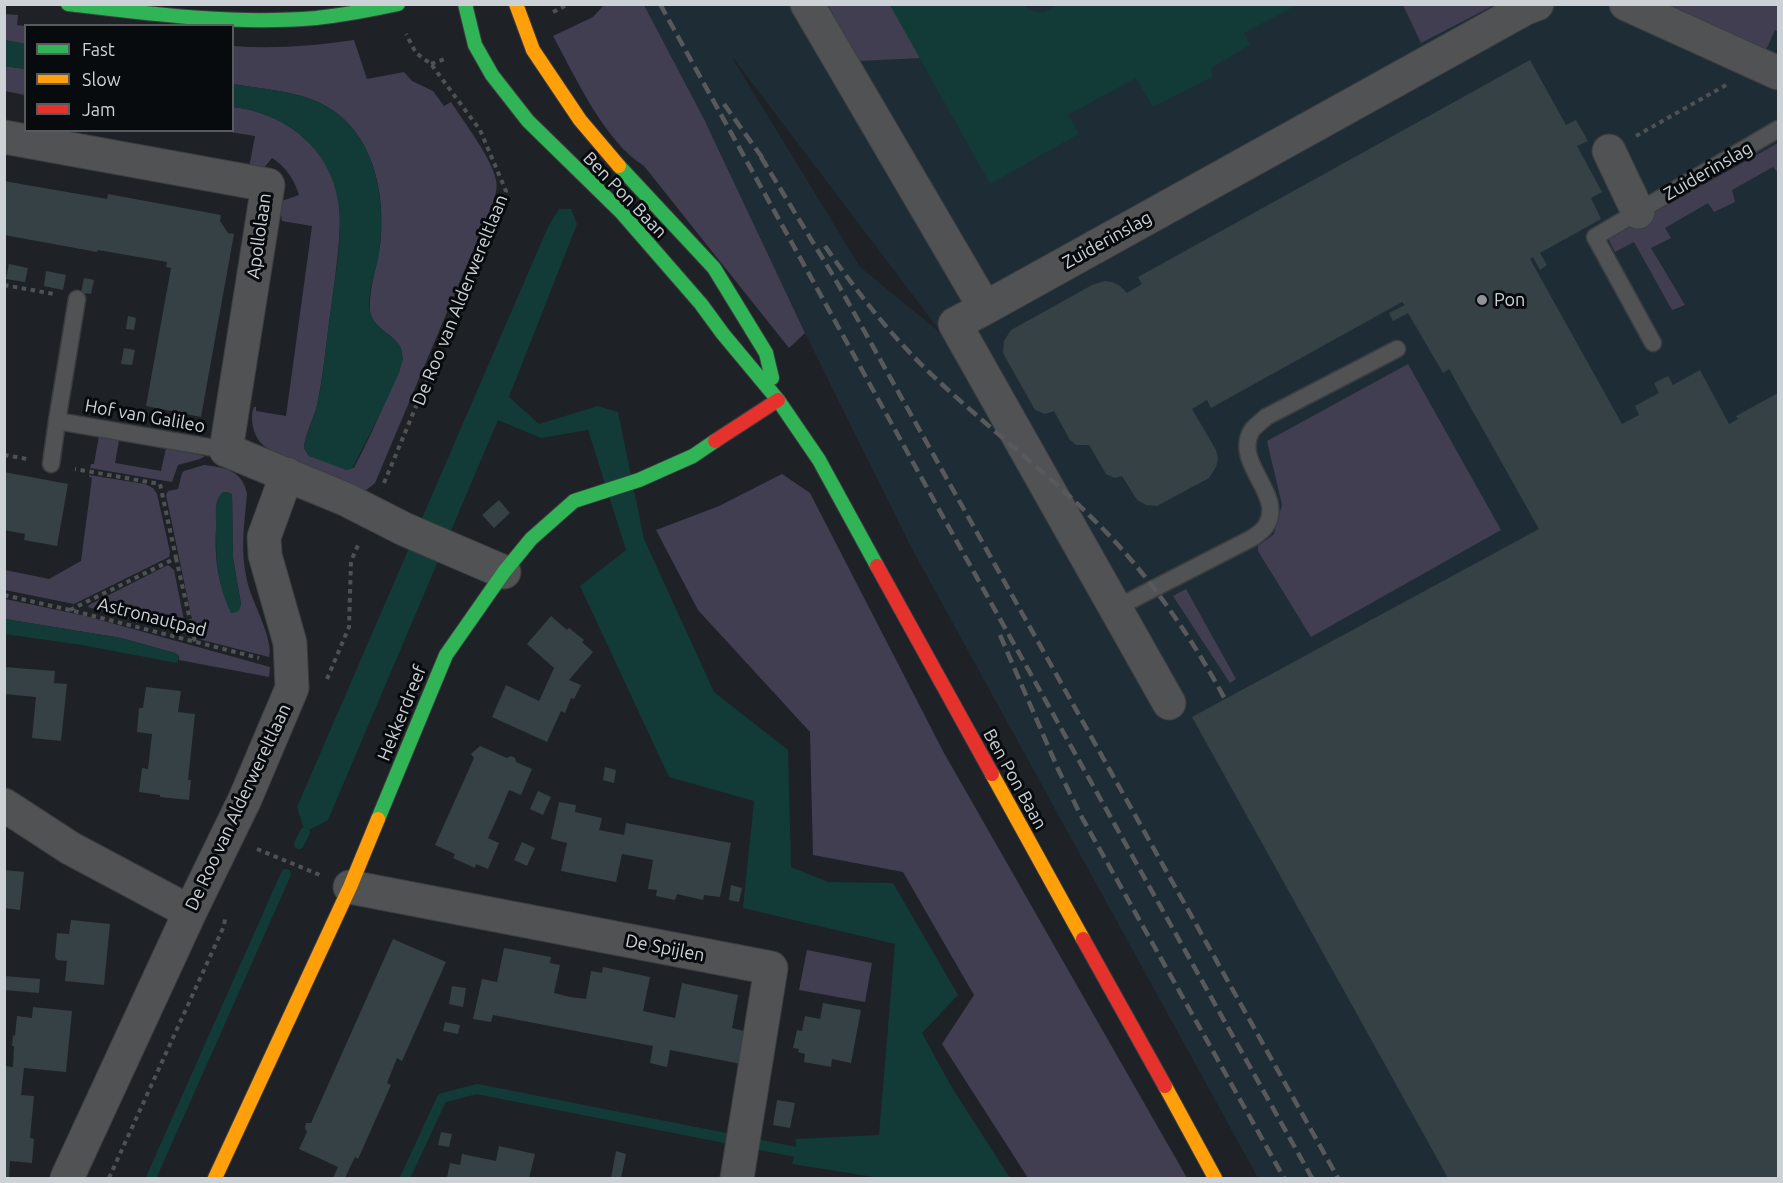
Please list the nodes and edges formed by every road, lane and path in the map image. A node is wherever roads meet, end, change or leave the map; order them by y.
1 (68, 4) edge
2 (398, 4) edge
3 (465, 4) edge
4 (516, 4) edge
5 (807, 4) edge
6 (1537, 4) edge
7 (1626, 4) edge
8 (431, 64) dead end
9 (1771, 70) edge
10 (1779, 129) edge
11 (4, 137) edge
12 (1609, 151) joint
13 (1638, 212) junction
14 (4, 285) edge
15 (77, 299) joint
16 (985, 308) junction
17 (1653, 343) dead end
18 (1396, 349) dead end
19 (778, 400) junction
20 (57, 421) junction
21 (226, 450) junction
22 (51, 464) joint
23 (287, 474) junction
24 (371, 513) junction
25 (176, 558) junction
26 (504, 572) junction
27 (4, 595) edge
28 (1116, 608) junction
29 (70, 610) junction
30 (195, 642) junction
31 (292, 666) junction
32 (324, 685) dead end
33 (1169, 704) dead end
34 (4, 805) edge
35 (251, 847) dead end
36 (350, 887) junction
37 (190, 912) junction
38 (226, 916) dead end
39 (739, 1171) edge
40 (67, 1179) edge
41 (109, 1179) edge
42 (215, 1179) edge
43 (1215, 1179) edge

1 - 2 street
3 - 19 street, Ben Pon Baan
4 - 19 street, Ben Pon Baan
5 - 16 street
6 - 16 street, Zuiderinslag
7 - 9 street
8 - 24 path, De Roo van Alderwereltlaan
9 - 12 path
10 - 13 lane, Zuiderinslag
11 - 21 street, Apollolaan
12 - 13 street
13 - 17 lane, Zuiderinslag
14 - 15 path
15 - 20 lane, Hof van Galileo
16 - 28 street, Zuiderinslag
18 - 28 lane
19 - 26 street, Hekkerdreef
19 - 43 street, Ben Pon Baan
20 - 21 lane, Hof van Galileo
20 - 22 lane, Hof van Galileo
21 - 23 street
22 - 25 path
23 - 24 street
23 - 31 street, De Roo van Alderwereltlaan
24 - 26 street
24 - 32 path, De Roo van Alderwereltlaan
25 - 29 path
25 - 30 path
26 - 36 street, Hekkerdreef
27 - 29 path, Astronautpad
28 - 33 street
29 - 30 path, Astronautpad
30 - 31 path, Astronautpad
31 - 37 street, De Roo van Alderwereltlaan
34 - 37 street
35 - 36 path
36 - 39 street, De Spijlen
36 - 42 street, Hekkerdreef
37 - 40 street, De Roo van Alderwereltlaan
38 - 41 path, De Roo van Alderwereltlaan

